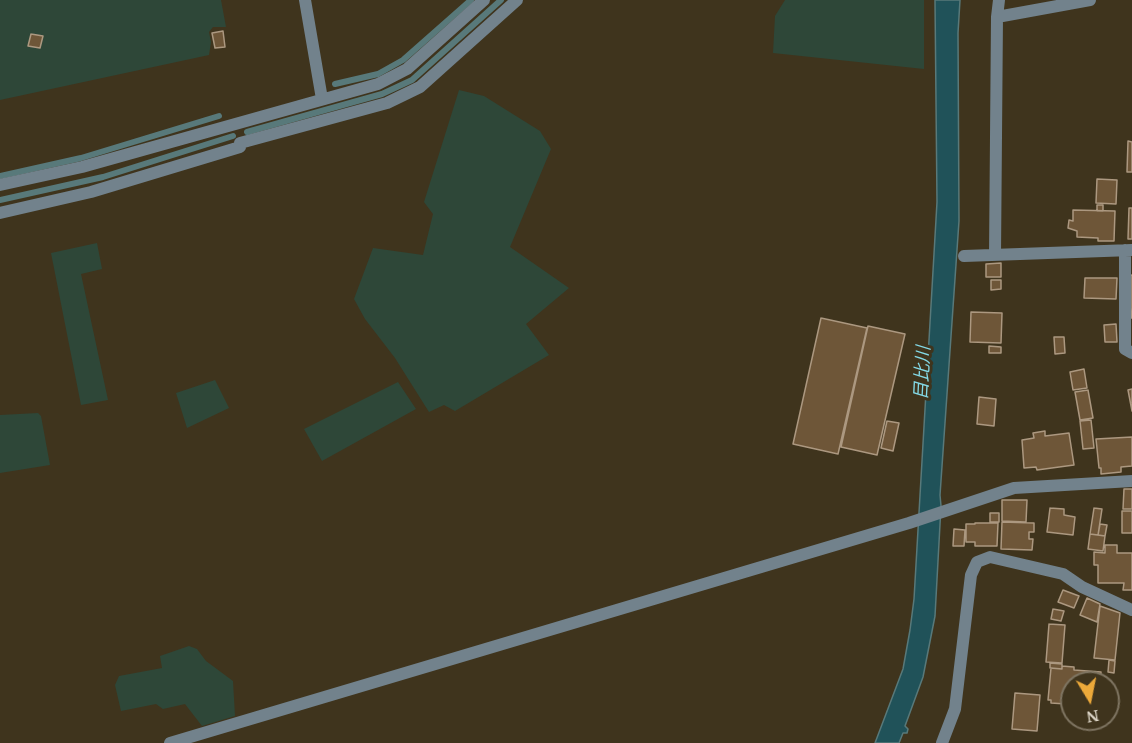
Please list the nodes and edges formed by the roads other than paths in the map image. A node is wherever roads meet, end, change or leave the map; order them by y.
1 (305, 0) edge
2 (484, 0) edge
3 (517, 0) edge
4 (999, 0) edge
5 (1090, 0) edge
6 (997, 17) junction
7 (322, 99) junction
8 (236, 123) junction
9 (240, 148) junction
10 (0, 185) edge
11 (0, 213) edge
12 (1129, 250) edge
13 (995, 255) junction
14 (964, 256) dead end
15 (1132, 352) edge
16 (1132, 482) edge
17 (1132, 610) edge
18 (170, 743) edge
19 (942, 743) edge

1 - 7 street
2 - 7 street
3 - 9 street
4 - 6 street
5 - 6 street
6 - 13 street
7 - 8 street
8 - 9 street
8 - 10 street
9 - 11 street
12 - 13 street
12 - 15 street
13 - 14 street
16 - 18 street
17 - 19 street

